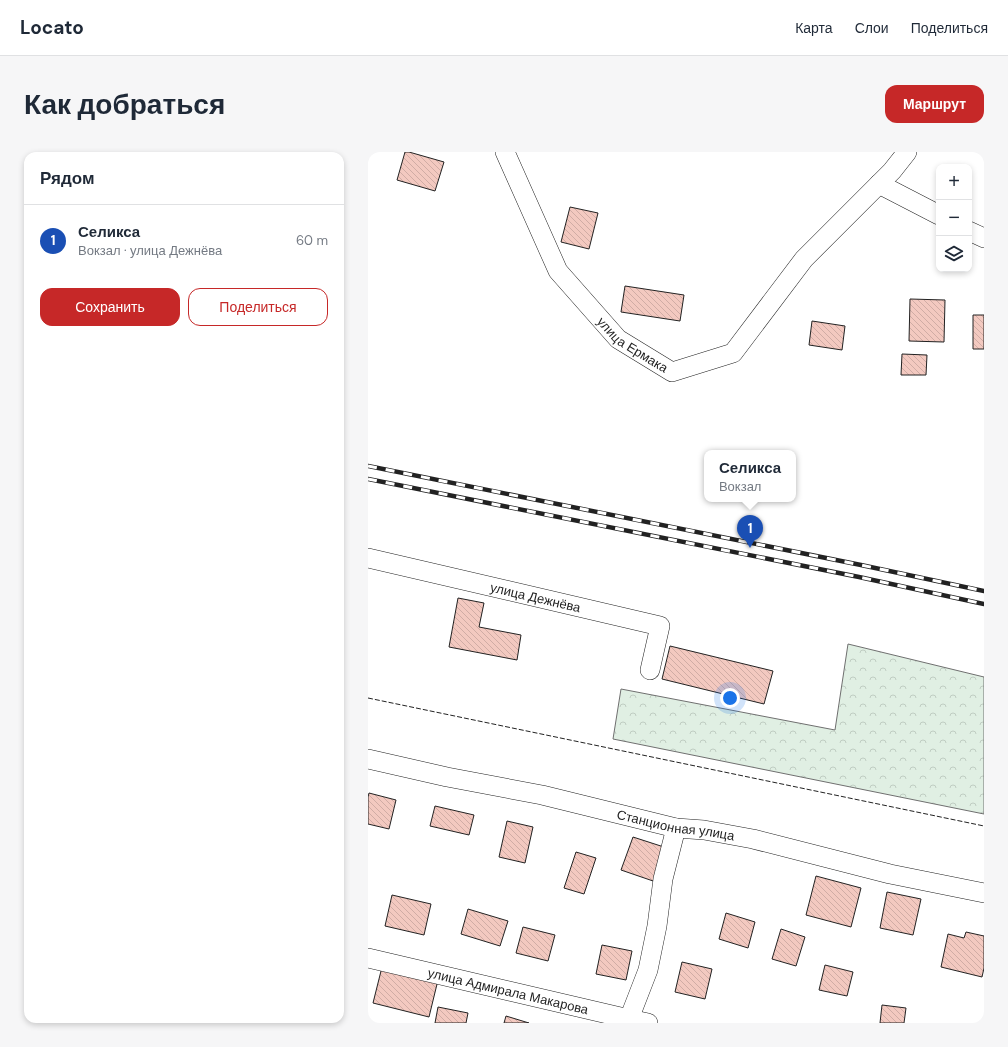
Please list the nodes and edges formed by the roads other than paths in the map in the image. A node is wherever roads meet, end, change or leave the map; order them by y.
1 (505, 152) edge
2 (907, 152) edge
3 (879, 184) junction
4 (936, 213) edge
5 (972, 232) edge
6 (984, 238) edge
7 (368, 558) edge
8 (650, 670) dead end
9 (368, 759) edge
10 (676, 828) junction
11 (984, 893) edge
12 (368, 958) edge
13 (629, 1019) junction
14 (648, 1023) edge

1 - 3 street, улица Ермака
2 - 3 street, улица Ермака
3 - 4 street
5 - 6 street
7 - 8 street, улица Дежнёва
9 - 10 street, Станционная улица
10 - 11 street, Станционная улица
10 - 13 street
12 - 13 street, улица Адмирала Макарова
13 - 14 street, улица Адмирала Макарова

